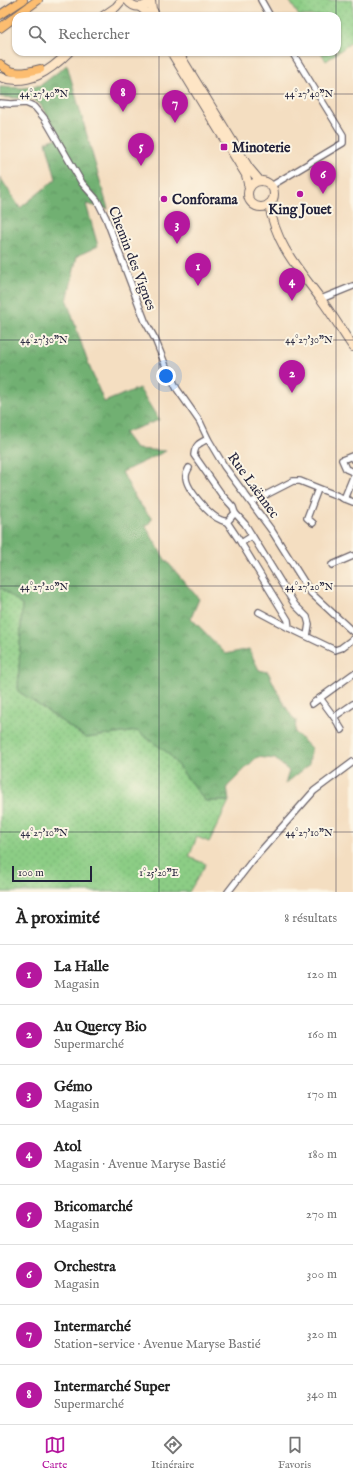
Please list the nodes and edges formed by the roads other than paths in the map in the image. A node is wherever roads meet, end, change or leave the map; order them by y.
1 (23, 0) edge
2 (33, 0) edge
3 (38, 0) edge
4 (122, 0) edge
5 (151, 0) edge
6 (261, 0) edge
7 (133, 4) edge
8 (15, 12) edge
9 (22, 12) edge
10 (109, 12) edge
11 (118, 12) edge
12 (146, 12) edge
13 (154, 12) edge
14 (268, 12) edge
15 (12, 14) edge
16 (0, 15) edge
17 (12, 19) edge
18 (0, 22) edge
19 (0, 28) edge
20 (57, 56) edge
21 (65, 56) edge
22 (172, 56) edge
23 (180, 56) edge
24 (294, 56) edge
25 (0, 64) edge
26 (40, 69) junction
27 (0, 72) edge
28 (0, 77) edge
29 (0, 103) edge
30 (260, 181) junction
31 (271, 186) junction
32 (249, 188) junction
33 (266, 206) junction
34 (353, 286) edge
35 (321, 299) junction
36 (155, 340) joint
37 (353, 347) edge
38 (208, 439) junction
39 (353, 459) edge
40 (189, 468) dead end
41 (353, 472) edge
42 (353, 477) edge
43 (318, 489) junction
44 (344, 499) junction
45 (252, 502) junction
46 (353, 502) edge
47 (236, 513) junction
48 (227, 522) junction
49 (313, 523) dead end
50 (252, 536) junction
51 (242, 543) junction
52 (353, 556) edge
53 (332, 565) dead end
54 (259, 612) dead end
55 (289, 628) junction
56 (353, 632) edge
57 (307, 636) junction
58 (353, 639) edge
59 (353, 674) edge
60 (320, 698) junction
61 (312, 704) dead end
62 (353, 704) edge
63 (334, 717) junction
64 (342, 730) dead end
65 (353, 762) edge
66 (228, 892) edge

1 - 16 main road
2 - 8 main road
3 - 9 main road
4 - 10 street
5 - 7 street
5 - 13 street
6 - 14 street
7 - 11 street
7 - 12 street
15 - 18 main road
17 - 19 main road
20 - 26 street
21 - 28 street
22 - 32 street
23 - 30 street
24 - 31 street
25 - 26 main road
26 - 27 street
29 - 36 street, Chemin des Vignes
30 - 31 street
30 - 32 street
31 - 33 street
32 - 33 street
33 - 35 street
34 - 35 street
35 - 37 street
36 - 38 street, Rue Laënnec
38 - 45 street, Rue Laënnec
38 - 47 street
39 - 41 street
40 - 48 street
42 - 44 street
43 - 44 street
43 - 45 street
43 - 49 street
44 - 46 street
45 - 56 street, Rue Laënnec
47 - 48 street
47 - 50 street
48 - 51 street
50 - 51 street
50 - 57 street
51 - 55 street
52 - 53 street
54 - 55 street
55 - 57 street
57 - 58 street
59 - 60 street
60 - 61 street
60 - 63 street
62 - 63 street
63 - 64 street
65 - 66 street

